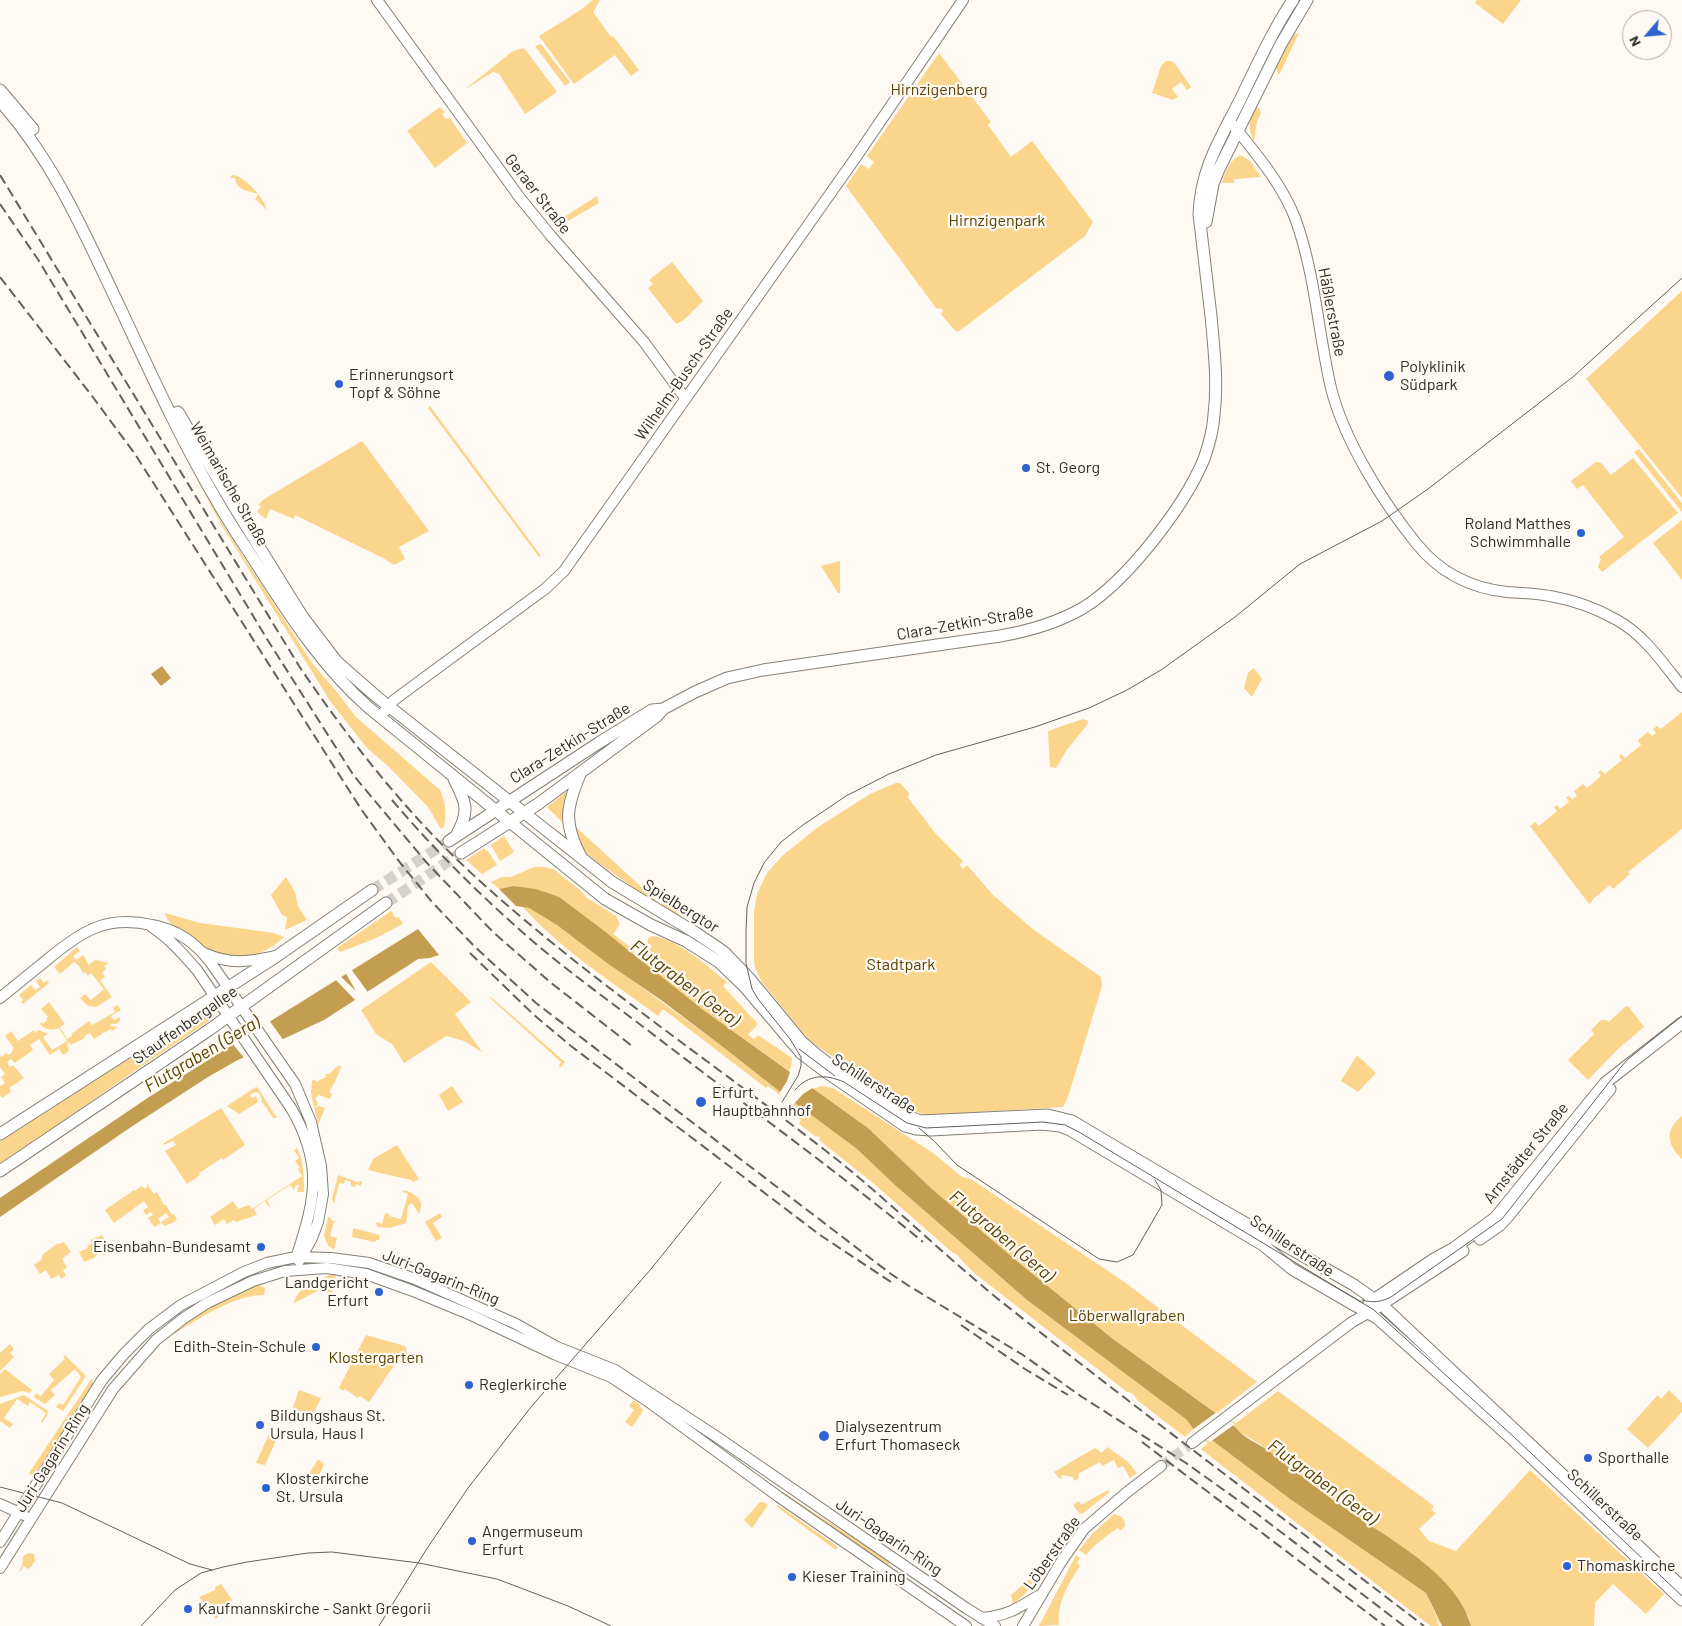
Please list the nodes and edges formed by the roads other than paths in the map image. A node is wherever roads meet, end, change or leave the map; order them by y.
1 (377, 0) edge
2 (962, 0) edge
3 (1293, 0) edge
4 (1307, 0) edge
5 (0, 90) edge
6 (0, 101) edge
7 (1229, 120) junction
8 (1238, 131) junction
9 (1204, 250) junction
10 (685, 398) junction
11 (1682, 687) edge
12 (389, 706) junction
13 (663, 708) junction
14 (380, 717) junction
15 (582, 771) junction
16 (452, 775) junction
17 (509, 801) junction
18 (496, 809) junction
19 (524, 813) junction
20 (510, 821) junction
21 (461, 853) tunnel mouth
22 (582, 859) junction
23 (372, 890) tunnel mouth
24 (386, 903) tunnel mouth
25 (147, 924) junction
26 (204, 953) junction
27 (277, 956) junction
28 (228, 988) junction
29 (215, 997) junction
30 (0, 998) edge
31 (241, 1007) junction
32 (228, 1016) junction
33 (1682, 1023) edge
34 (1682, 1031) edge
35 (794, 1033) junction
36 (801, 1053) junction
37 (817, 1060) junction
38 (830, 1075) junction
39 (849, 1078) junction
40 (294, 1084) junction
41 (280, 1092) junction
42 (0, 1134) edge
43 (0, 1170) edge
44 (314, 1233) junction
45 (299, 1257) junction
46 (328, 1258) junction
47 (295, 1270) junction
48 (1378, 1302) junction
49 (1365, 1311) junction
50 (102, 1380) junction
51 (113, 1389) junction
52 (1196, 1440) tunnel mouth
53 (1161, 1466) tunnel mouth
54 (768, 1471) junction
55 (758, 1482) junction
56 (0, 1504) edge
57 (0, 1511) edge
58 (18, 1514) junction
59 (31, 1520) junction
60 (0, 1542) edge
61 (895, 1559) junction
62 (0, 1568) edge
63 (884, 1569) junction
64 (1682, 1587) edge
65 (1040, 1595) junction
66 (1682, 1600) edge
67 (981, 1618) junction
68 (966, 1626) edge
69 (995, 1626) edge
70 (1022, 1626) edge

1 - 10 street, Geraer Straße
2 - 10 street, Wilhelm-Busch-Straße
3 - 7 main road, Clara-Zetkin-Straße
4 - 8 main road, Clara-Zetkin-Straße
5 - 12 main road, Weimarische Straße
6 - 14 main road, Weimarische Straße
7 - 8 street, Häßlerstraße
7 - 9 main road, Clara-Zetkin-Straße
8 - 9 main road, Clara-Zetkin-Straße
8 - 11 street, Häßlerstraße
9 - 13 main road, Clara-Zetkin-Straße
10 - 12 street, Wilhelm-Busch-Straße
12 - 14 street, Wilhelm-Busch-Straße
12 - 17 main road, Weimarische Straße
13 - 15 main road, Clara-Zetkin-Straße
13 - 17 main road, Clara-Zetkin-Straße
14 - 16 main road, Weimarische Straße
15 - 19 main road, Clara-Zetkin-Straße
15 - 22 main road
16 - 18 main road, Weimarische Straße
16 - 18 main road
17 - 18 main road, Clara-Zetkin-Straße
17 - 19 main road, Spielbergtor
18 - 20 main road, Weimarische Straße
19 - 20 main road
19 - 22 main road, Spielbergtor
20 - 21 main road
20 - 36 main road, Spielbergtor
22 - 35 main road, Spielbergtor
23 - 27 main road, Stauffenbergallee
24 - 31 main road, Stauffenbergallee
25 - 26 street
25 - 29 street
25 - 30 street
26 - 27 street
26 - 28 street
27 - 28 main road, Stauffenbergallee
28 - 29 main road, Stauffenbergallee
28 - 31 street
29 - 32 street
29 - 42 main road, Stauffenbergallee
31 - 32 main road, Stauffenbergallee
31 - 40 street
32 - 41 street
32 - 43 main road, Stauffenbergallee
33 - 48 main road, Arnstädter Straße
34 - 48 main road, Arnstädter Straße
35 - 36 main road
35 - 37 main road, Spielbergtor
36 - 37 main road, Spielbergtor
37 - 38 main road, Schillerstraße
37 - 39 main road, Schillerstraße
38 - 39 main road
38 - 49 main road, Schillerstraße
39 - 48 main road, Schillerstraße
40 - 41 street
40 - 44 street
41 - 45 street
44 - 45 street
44 - 46 street
45 - 46 street, Juri-Gagarin-Ring
45 - 47 street
45 - 50 street, Juri-Gagarin-Ring
46 - 54 street, Juri-Gagarin-Ring
47 - 51 street, Juri-Gagarin-Ring
47 - 55 street, Juri-Gagarin-Ring
48 - 49 main road, Arnstädter Straße
48 - 64 main road, Schillerstraße
49 - 52 street
49 - 66 main road, Schillerstraße
50 - 51 street
50 - 58 street, Juri-Gagarin-Ring
51 - 59 street, Juri-Gagarin-Ring
53 - 65 street, Löberstraße
54 - 55 street
54 - 61 street, Juri-Gagarin-Ring
55 - 63 street, Juri-Gagarin-Ring
56 - 58 street
57 - 58 street
58 - 59 street
58 - 60 street, Juri-Gagarin-Ring
59 - 62 street, Juri-Gagarin-Ring
61 - 63 street
61 - 67 street, Juri-Gagarin-Ring
63 - 68 street, Juri-Gagarin-Ring
65 - 67 street
65 - 70 street, Löberstraße
67 - 69 street, Juri-Gagarin-Ring

